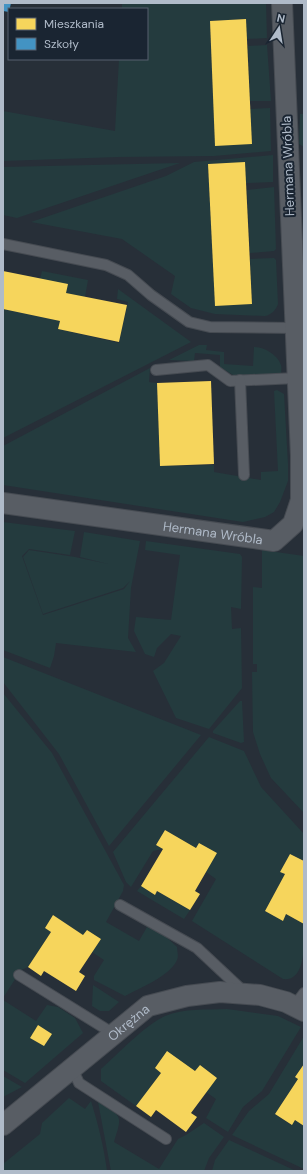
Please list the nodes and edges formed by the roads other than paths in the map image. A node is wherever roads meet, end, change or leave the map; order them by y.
1 (282, 3) edge
2 (3, 244) edge
3 (295, 328) junction
4 (156, 370) dead end
5 (297, 378) junction
6 (240, 380) junction
7 (244, 475) dead end
8 (3, 503) edge
9 (120, 905) dead end
10 (19, 975) dead end
11 (246, 994) junction
12 (301, 1003) edge
13 (114, 1034) junction
14 (72, 1068) junction
15 (5, 1121) edge
16 (166, 1139) dead end

1 - 3 street, Hermana Wróbla
2 - 3 lane
3 - 5 street, Hermana Wróbla
4 - 6 lane
5 - 6 lane
5 - 8 street, Hermana Wróbla
6 - 7 lane
9 - 11 lane
10 - 13 lane
11 - 12 street, Okrężna
11 - 13 street, Okrężna
13 - 14 street, Okrężna
14 - 15 street, Okrężna
14 - 16 lane

